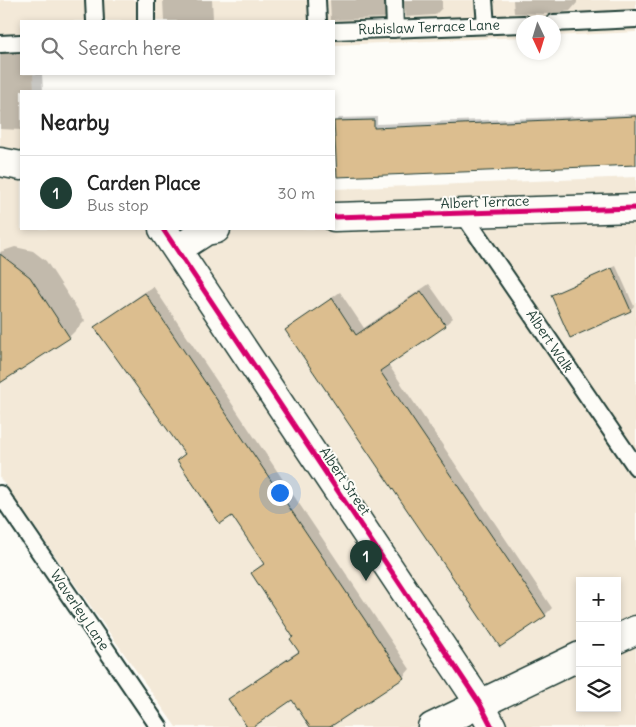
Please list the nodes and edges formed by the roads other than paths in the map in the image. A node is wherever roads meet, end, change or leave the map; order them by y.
1 (94, 0) edge
2 (146, 0) edge
3 (317, 0) edge
4 (394, 0) edge
5 (484, 0) edge
6 (636, 19) edge
7 (95, 20) edge
8 (146, 20) edge
9 (318, 20) edge
10 (561, 23) edge
11 (516, 24) edge
12 (486, 25) junction
13 (395, 29) junction
14 (335, 31) edge
15 (20, 43) edge
16 (0, 44) edge
17 (0, 162) edge
18 (20, 166) edge
19 (636, 208) edge
20 (463, 214) junction
21 (335, 217) edge
22 (211, 230) edge
23 (170, 239) edge
24 (636, 467) edge
25 (0, 494) edge
26 (636, 630) edge
27 (621, 637) edge
28 (576, 659) edge
29 (486, 715) edge
30 (159, 727) edge
31 (432, 727) edge

1 - 7 lane
2 - 8 lane
3 - 9 lane
4 - 13 lane
5 - 12 lane
6 - 10 lane
11 - 12 lane, Rubislaw Terrace Lane
12 - 13 lane, Rubislaw Terrace Lane
13 - 14 lane, Rubislaw Terrace Lane
15 - 16 lane
17 - 18 street
19 - 20 street, Albert Terrace
20 - 21 street, Albert Terrace
20 - 24 lane, Albert Walk
22 - 23 street
23 - 29 street, Albert Street
25 - 30 lane, Waverley Lane
26 - 27 street
28 - 29 street
29 - 31 street

